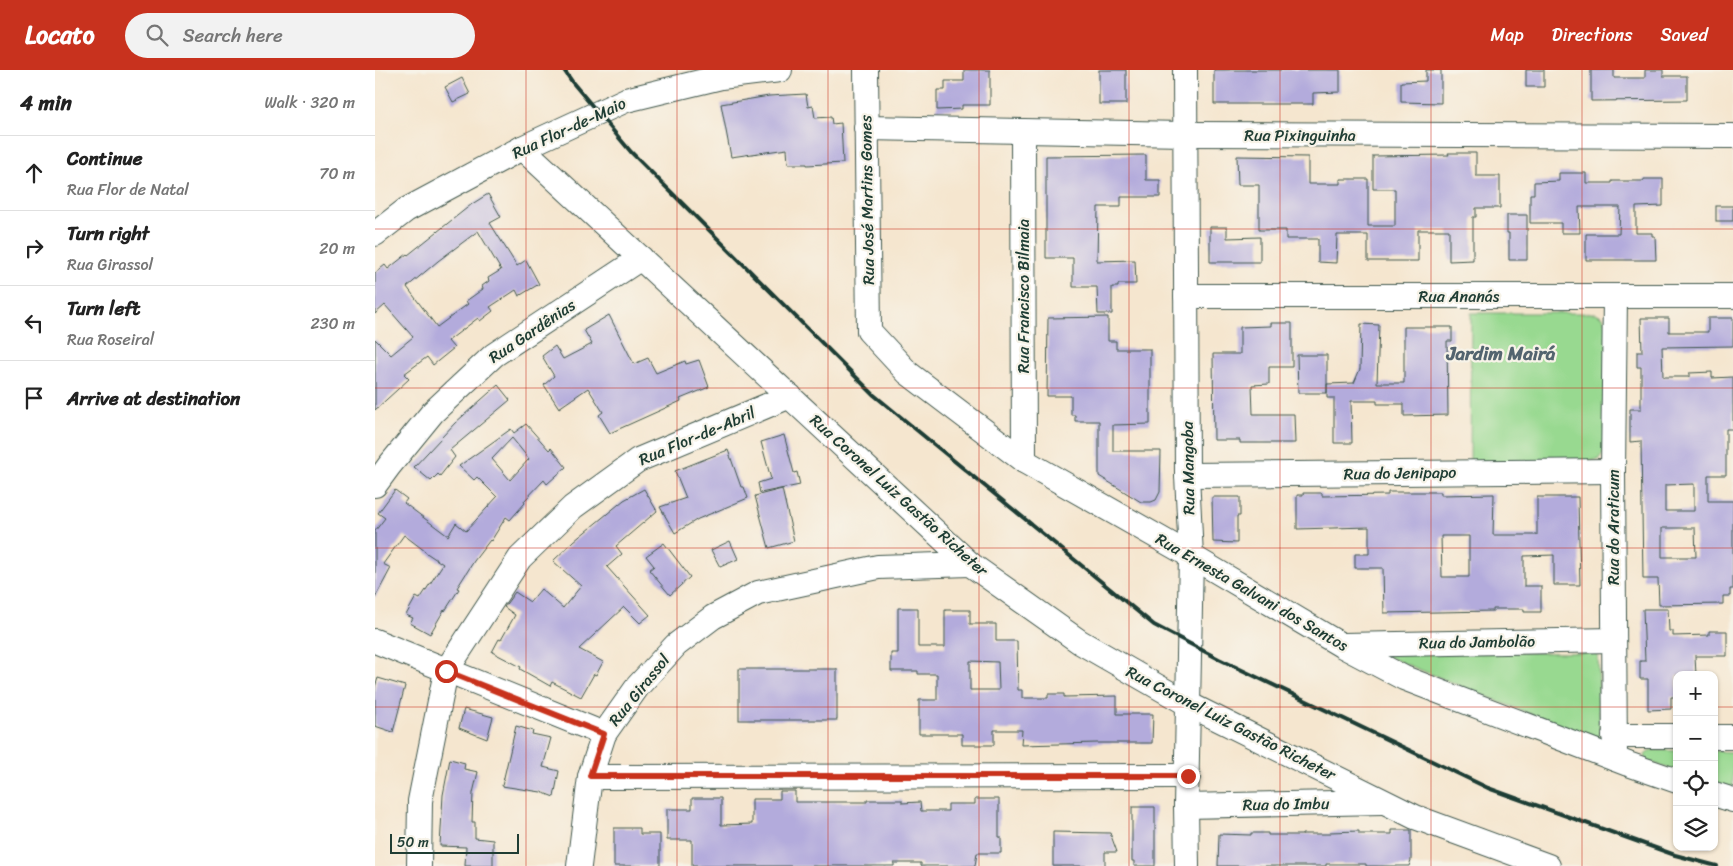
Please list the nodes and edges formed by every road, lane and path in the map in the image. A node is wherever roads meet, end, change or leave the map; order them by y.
1 (780, 70) edge
2 (866, 70) edge
3 (1185, 70) edge
4 (866, 128) junction
5 (1023, 131) junction
6 (1185, 134) junction
7 (1733, 136) edge
8 (522, 148) junction
9 (375, 234) edge
10 (641, 258) junction
11 (1186, 296) junction
12 (1615, 296) junction
13 (1733, 296) edge
14 (869, 331) joint
15 (790, 396) junction
16 (1024, 461) junction
17 (1613, 470) junction
18 (1187, 474) junction
19 (375, 486) edge
20 (1191, 556) junction
21 (970, 564) junction
22 (1614, 640) junction
23 (375, 641) edge
24 (1341, 645) junction
25 (446, 671) junction
26 (1188, 704) junction
27 (604, 734) junction
28 (1673, 737) edge
29 (1718, 737) edge
30 (1733, 737) edge
31 (1614, 747) junction
32 (590, 776) junction
33 (1188, 776) junction
34 (1673, 779) edge
35 (1718, 795) edge
36 (1733, 800) edge
37 (1385, 802) junction
38 (1187, 806) junction
39 (419, 866) edge
40 (579, 866) edge
41 (1187, 866) edge
42 (1548, 866) edge

1 - 8 street, Rua Flor-de-Maio
2 - 4 street, Rua José Martins Gomes
3 - 6 street, Rua Mangaba
4 - 5 street, Rua Pixinguinha
4 - 14 street, Rua José Martins Gomes
5 - 6 street, Rua Pixinguinha
5 - 16 street, Rua Francisco Bilmaia
6 - 7 street, Rua Pixinguinha
6 - 11 street, Rua Mangaba
8 - 9 street, Rua Flor-de-Maio
8 - 10 street, Rua Coronel Luiz Gastão Richeter
10 - 15 street, Rua Coronel Luiz Gastão Richeter
10 - 19 street, Rua Gardênias
11 - 12 street, Rua Ananás
11 - 18 street, Rua Mangaba
12 - 13 street, Rua Ananás
12 - 17 street, Rua do Araticum
14 - 16 street, Rua Ernesta Galvani dos Santos
15 - 21 street, Rua Coronel Luiz Gastão Richeter
15 - 25 street, Rua Flor-de-Abril
16 - 20 street, Rua Ernesta Galvani dos Santos
17 - 18 street, Rua do Jenipapo
17 - 22 street, Rua do Araticum
18 - 20 street, Rua Mangaba
20 - 24 street, Rua Ernesta Galvani dos Santos
20 - 26 street, Rua Mangaba
21 - 26 street, Rua Coronel Luiz Gastão Richeter
21 - 27 street, Rua Girassol
22 - 24 street, Rua do Jambolão
22 - 31 street, Rua do Araticum
23 - 25 street
24 - 31 street, Rua Ernesta Galvani dos Santos
25 - 27 street
25 - 39 street, Rua Flor-de-Abril
26 - 33 street, Rua Mangaba
26 - 37 street, Rua Coronel Luiz Gastão Richeter
27 - 32 street, Rua Girassol
28 - 31 street
29 - 30 street
31 - 34 street, Rua Ernesta Galvani dos Santos
32 - 33 street
32 - 40 street, Rua Girassol
33 - 38 street, Rua Mangaba
35 - 36 street
37 - 38 street, Rua do Imbu
37 - 42 street, Rua Coronel Luiz Gastão Richeter
38 - 41 street, Rua Mangaba

